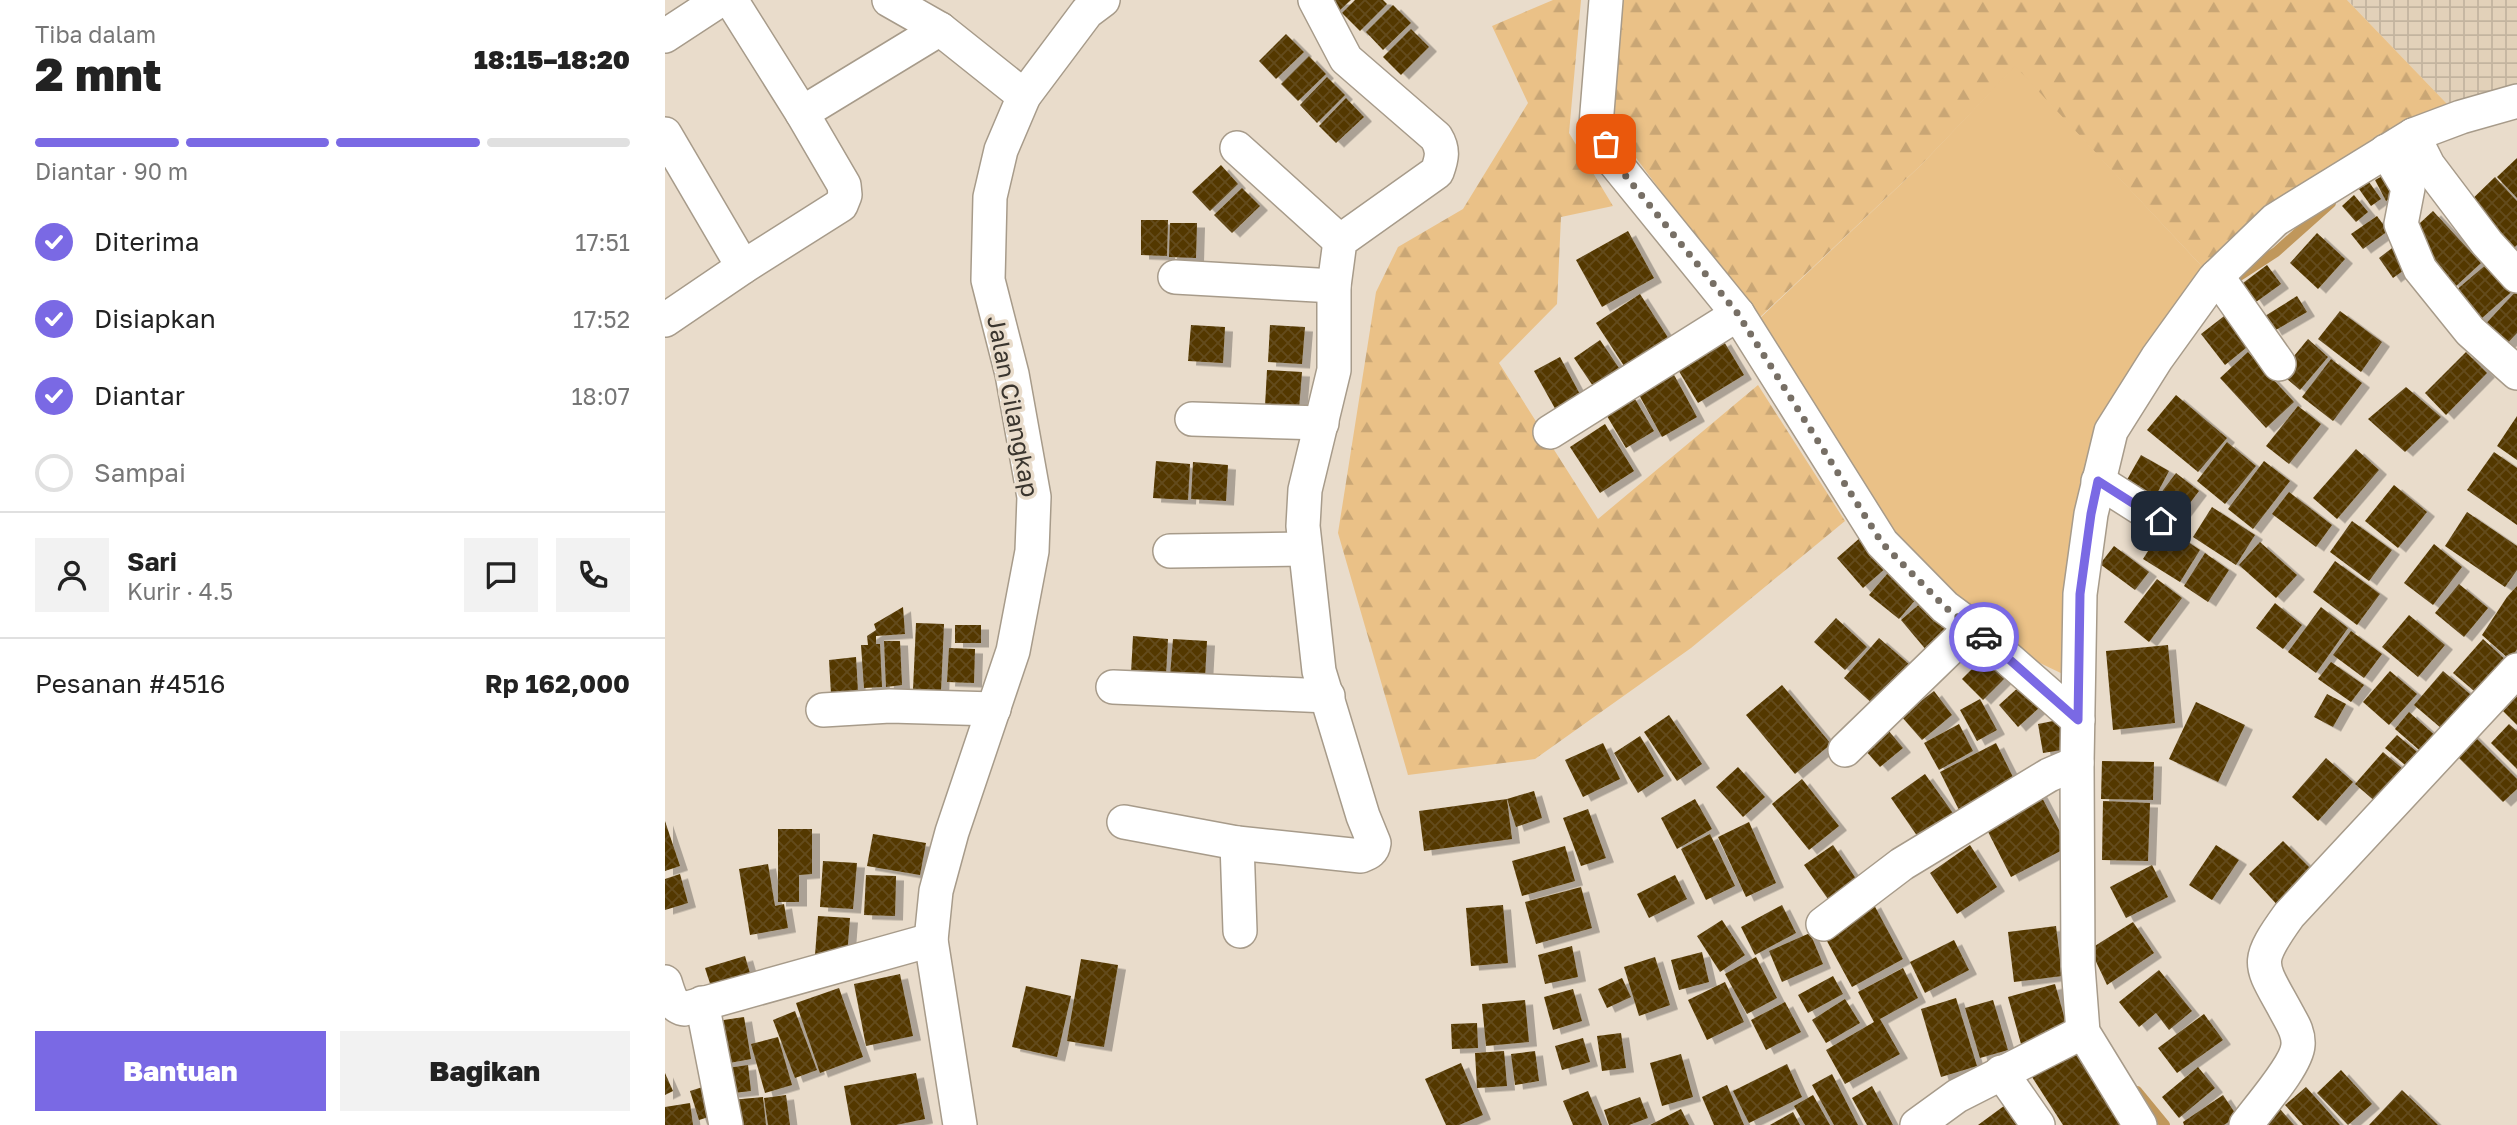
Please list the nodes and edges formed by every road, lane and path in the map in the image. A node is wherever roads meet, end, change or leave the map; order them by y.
1 (720, 0) edge
2 (731, 0) edge
3 (889, 0) edge
4 (1103, 0) edge
5 (1315, 0) edge
6 (1606, 0) edge
7 (940, 29) junction
8 (665, 36) edge
9 (1024, 96) junction
10 (2517, 101) edge
11 (802, 113) junction
12 (665, 134) edge
13 (1237, 148) dead end
14 (2404, 151) junction
15 (1340, 241) junction
16 (743, 267) junction
17 (2517, 276) edge
18 (1175, 278) dead end
19 (2222, 283) junction
20 (1334, 285) junction
21 (1738, 314) junction
22 (665, 320) edge
23 (2279, 364) dead end
24 (2517, 373) edge
25 (1192, 419) dead end
26 (1322, 423) junction
27 (1550, 432) dead end
28 (2106, 486) junction
29 (2161, 521) dead end
30 (1305, 549) junction
31 (1170, 551) dead end
32 (1972, 627) junction
33 (2517, 670) edge
34 (1113, 687) dead end
35 (1328, 696) junction
36 (994, 709) junction
37 (823, 710) dead end
38 (2078, 720) junction
39 (1845, 750) dead end
40 (2077, 763) junction
41 (1124, 822) dead end
42 (1237, 843) junction
43 (1823, 924) dead end
44 (1240, 931) dead end
45 (931, 940) junction
46 (665, 982) edge
47 (702, 1003) junction
48 (2083, 1032) junction
49 (2001, 1072) junction
50 (726, 1125) edge
51 (960, 1125) edge
52 (1917, 1125) edge
53 (2038, 1125) edge
54 (2140, 1125) edge
55 (2246, 1125) edge

1 - 8 street
2 - 11 street
3 - 7 street
4 - 9 street, Jalan Cilangkap
5 - 15 street
6 - 21 street
7 - 9 street
7 - 11 street
9 - 36 street, Jalan Cilangkap
10 - 14 street
11 - 16 street
12 - 16 street
13 - 15 street
14 - 17 street
14 - 19 street
14 - 24 street
15 - 20 street
16 - 22 street
18 - 20 street
19 - 23 street
19 - 28 street
20 - 26 street
21 - 27 street
21 - 32 street
25 - 26 street
26 - 30 street
28 - 29 street
28 - 38 street
30 - 31 street
30 - 35 street
32 - 38 street
32 - 39 street
33 - 55 street
34 - 35 street
35 - 42 street
36 - 37 street
36 - 45 street, Jalan Cilangkap
38 - 40 street
40 - 43 street
40 - 48 street
41 - 42 street
42 - 44 street
45 - 47 street
45 - 51 street, Jalan Cilangkap
46 - 47 street
47 - 50 street
48 - 49 street
48 - 54 street
49 - 52 street
49 - 53 street

